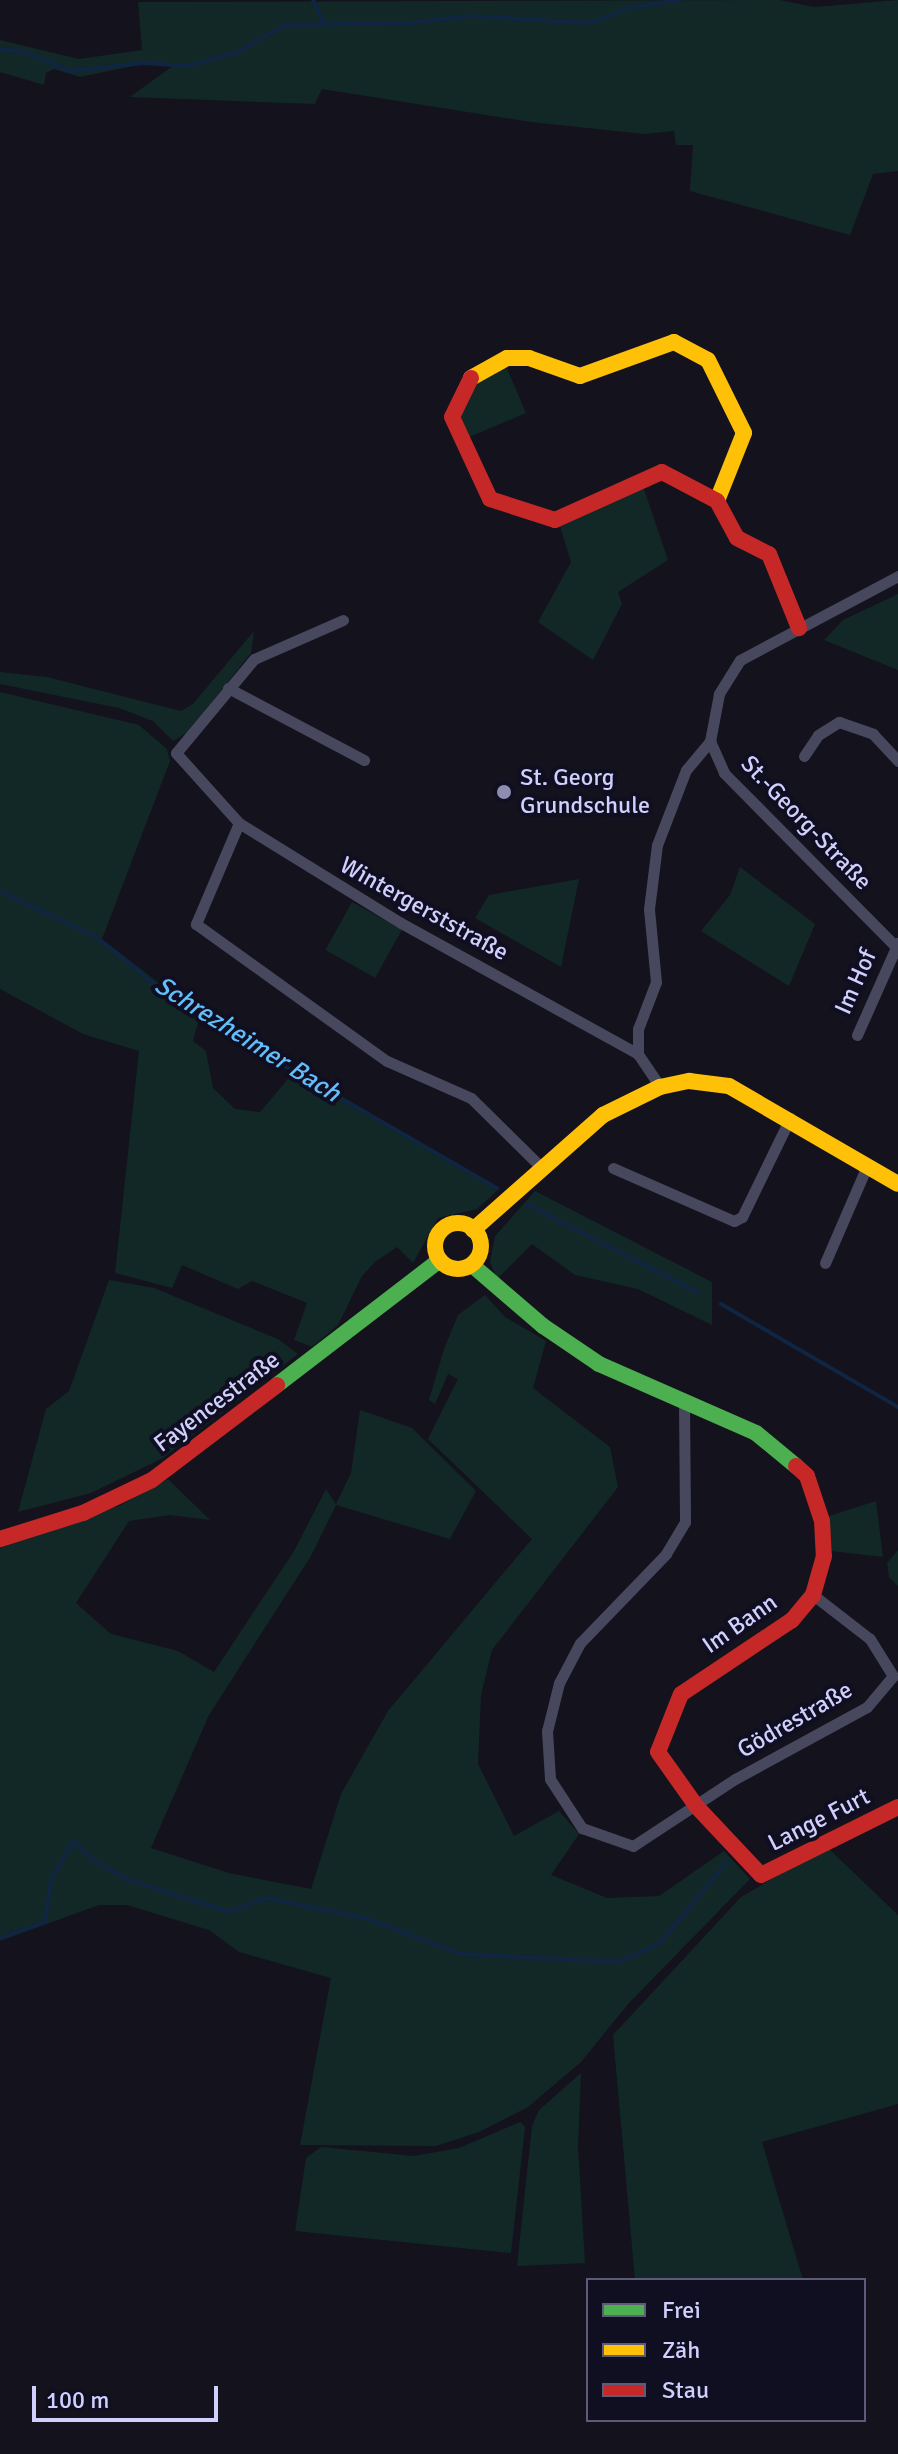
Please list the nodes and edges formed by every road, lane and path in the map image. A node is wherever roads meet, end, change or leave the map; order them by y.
1 (717, 501) junction
2 (898, 576) edge
3 (343, 620) dead end
4 (799, 628) junction
5 (228, 688) junction
6 (710, 741) junction
7 (804, 756) dead end
8 (364, 760) dead end
9 (898, 761) edge
10 (239, 823) junction
11 (897, 946) edge
12 (857, 1035) dead end
13 (638, 1054) junction
14 (660, 1087) junction
15 (790, 1118) junction
16 (867, 1166) junction
17 (542, 1168) junction
18 (613, 1168) dead end
19 (898, 1184) edge
20 (473, 1230) junction
21 (440, 1260) junction
22 (825, 1263) dead end
23 (472, 1265) junction
24 (684, 1403) junction
25 (0, 1539) edge
26 (813, 1595) junction
27 (697, 1807) junction
28 (898, 1807) edge
29 (761, 1875) joint

1 - 1 street
1 - 4 street
2 - 4 street
3 - 5 street
4 - 6 street
5 - 8 street
5 - 10 street, Wintergerststraße
6 - 11 street, St.-Georg-Straße
6 - 13 street
7 - 9 street
10 - 13 street, Wintergerststraße
10 - 17 street
11 - 12 street, Im Hof
13 - 14 street, Wintergerststraße
14 - 15 street
14 - 17 street
15 - 16 street
15 - 18 street
16 - 19 street
16 - 22 street
17 - 20 street
20 - 21 street
20 - 23 street
21 - 23 street
21 - 25 street, Fayencestraße
23 - 24 street, Im Bann
24 - 26 street, Im Bann
24 - 27 street
26 - 27 street, Im Bann
26 - 27 street, Gödrestraße
27 - 29 street, Im Bann
28 - 29 street, Lange Furt

